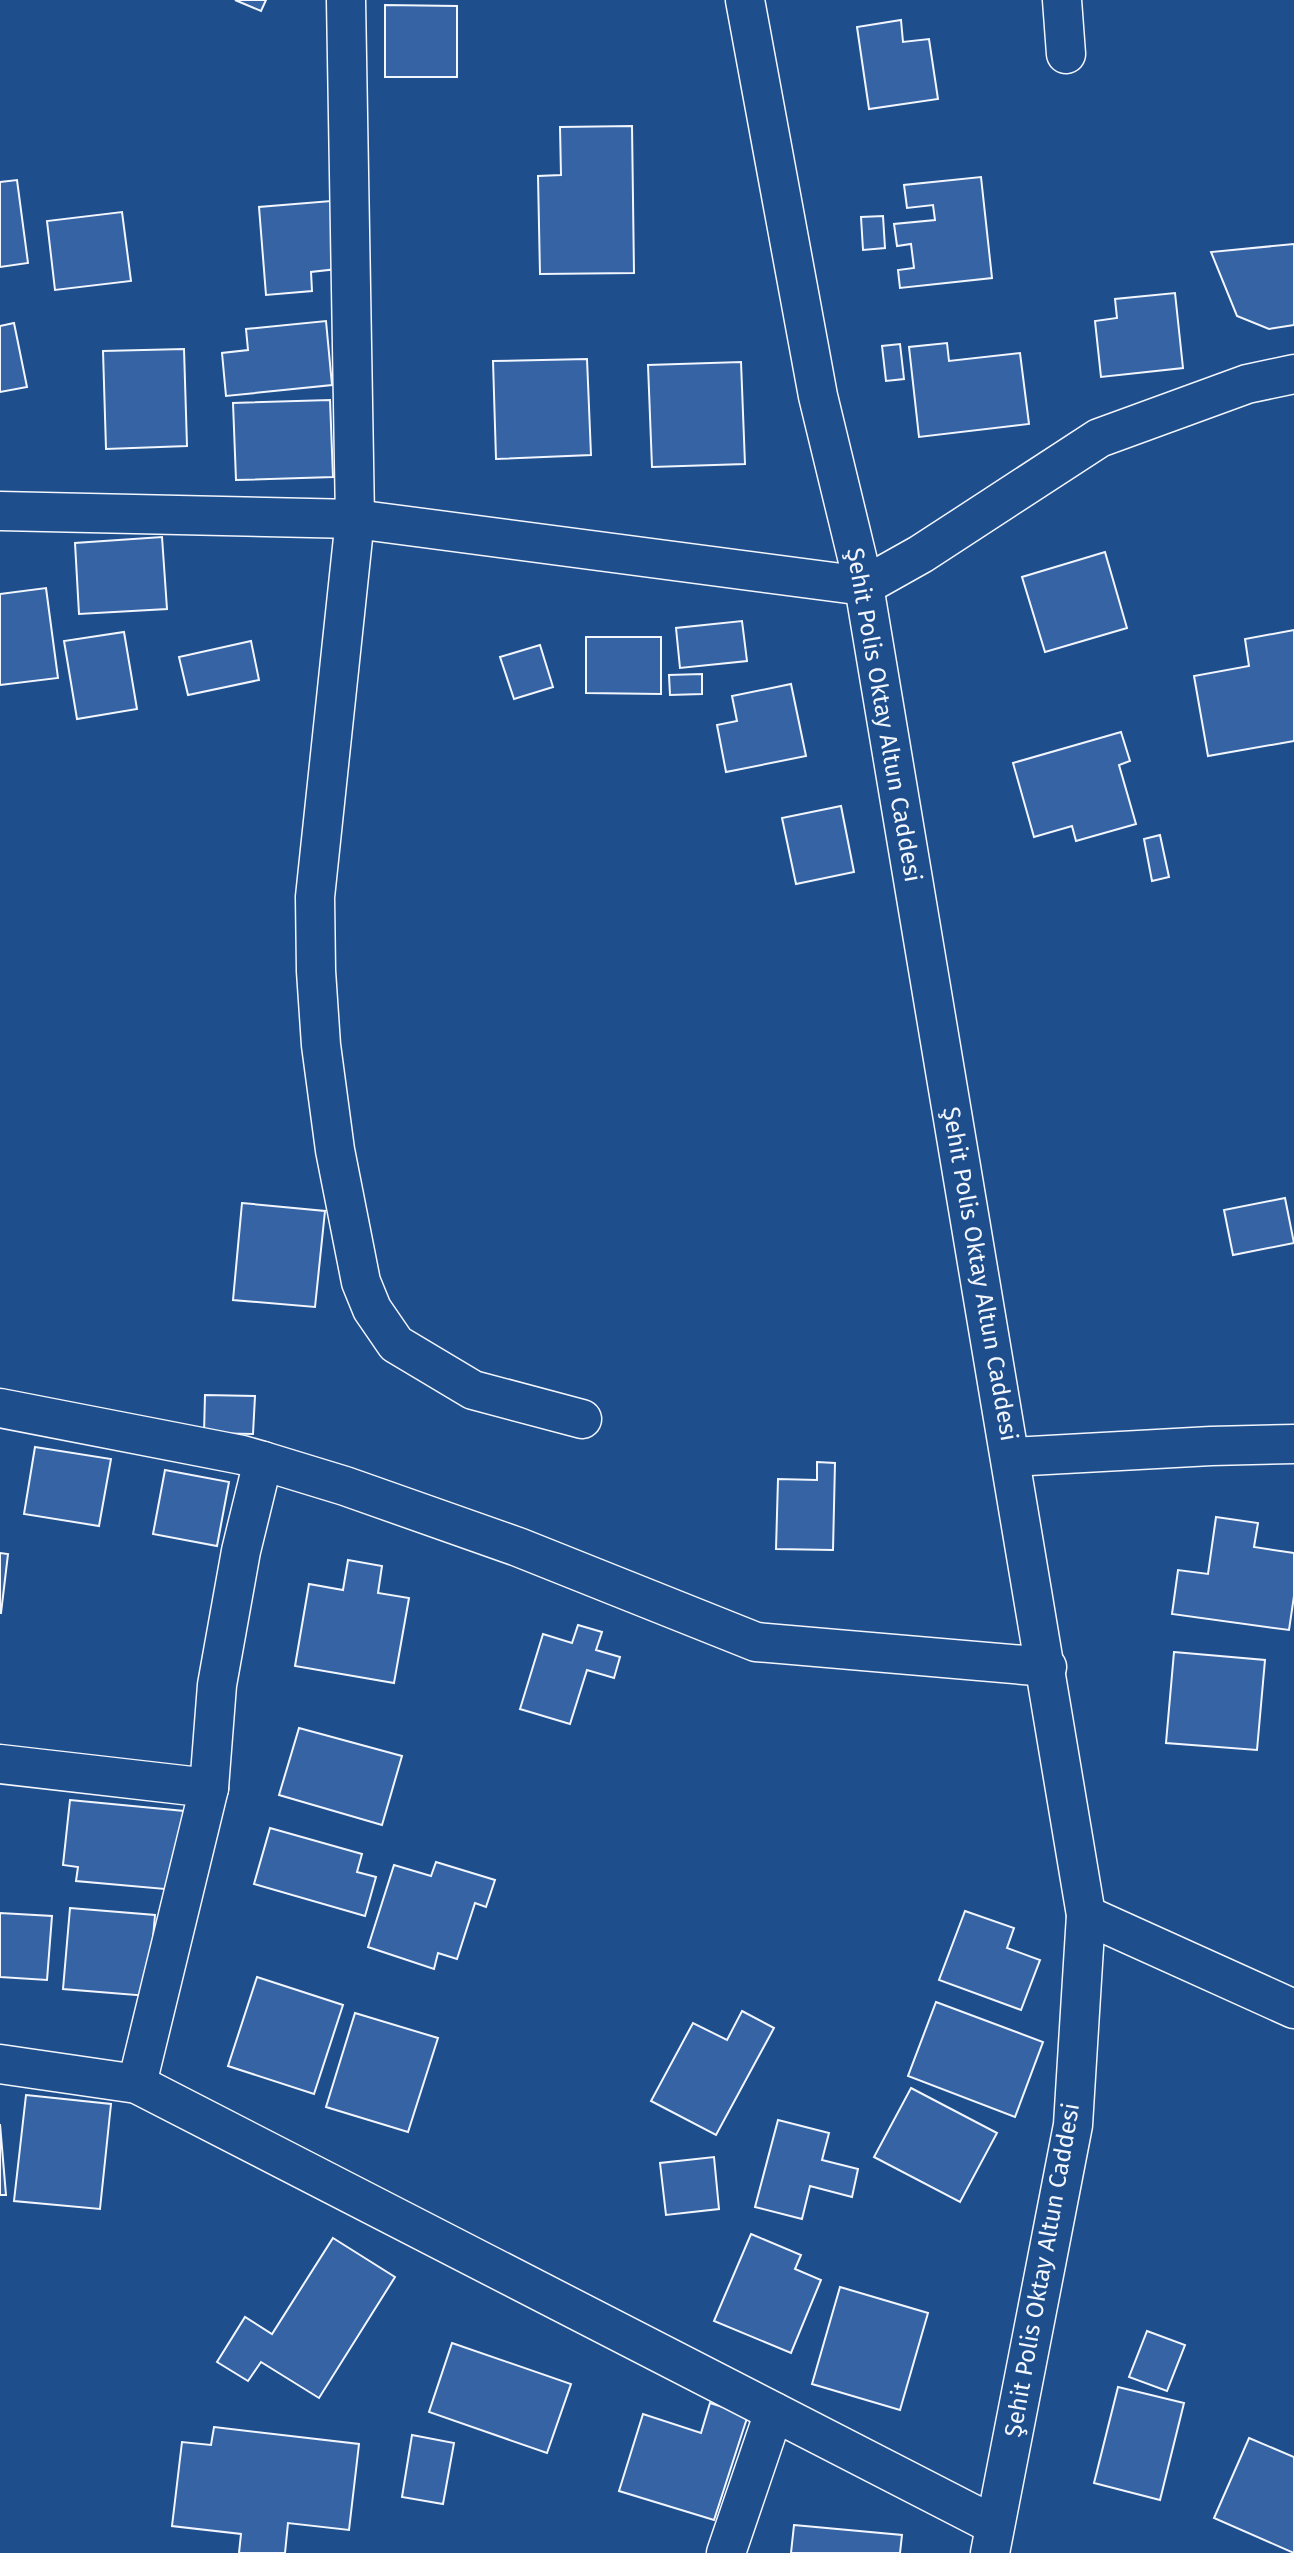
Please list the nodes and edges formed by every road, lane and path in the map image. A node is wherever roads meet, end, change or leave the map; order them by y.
1 (346, 0) edge
2 (745, 0) edge
3 (1062, 0) edge
4 (1066, 54) dead end
5 (1294, 374) edge
6 (0, 511) edge
7 (355, 519) junction
8 (863, 586) junction
9 (0, 1408) edge
10 (583, 1419) dead end
11 (1294, 1444) edge
12 (1012, 1457) junction
13 (263, 1461) junction
14 (1046, 1667) junction
15 (0, 1764) edge
16 (209, 1788) junction
17 (1086, 1915) junction
18 (1294, 2009) edge
19 (0, 2064) edge
20 (137, 2084) junction
21 (775, 2412) junction
22 (992, 2539) edge
23 (726, 2553) edge

1 - 7 street
2 - 8 street, Şehit Polis Oktay Altun Caddesi
3 - 4 street
5 - 8 street
6 - 7 street
7 - 8 street
7 - 10 street
8 - 12 street, Şehit Polis Oktay Altun Caddesi
9 - 13 street
11 - 12 street
12 - 14 street, Şehit Polis Oktay Altun Caddesi
13 - 14 street
13 - 16 street
14 - 17 street, Şehit Polis Oktay Altun Caddesi
15 - 16 street
16 - 20 street
17 - 18 street
17 - 22 street, Şehit Polis Oktay Altun Caddesi
19 - 20 street
20 - 21 street
21 - 22 street
21 - 23 street

